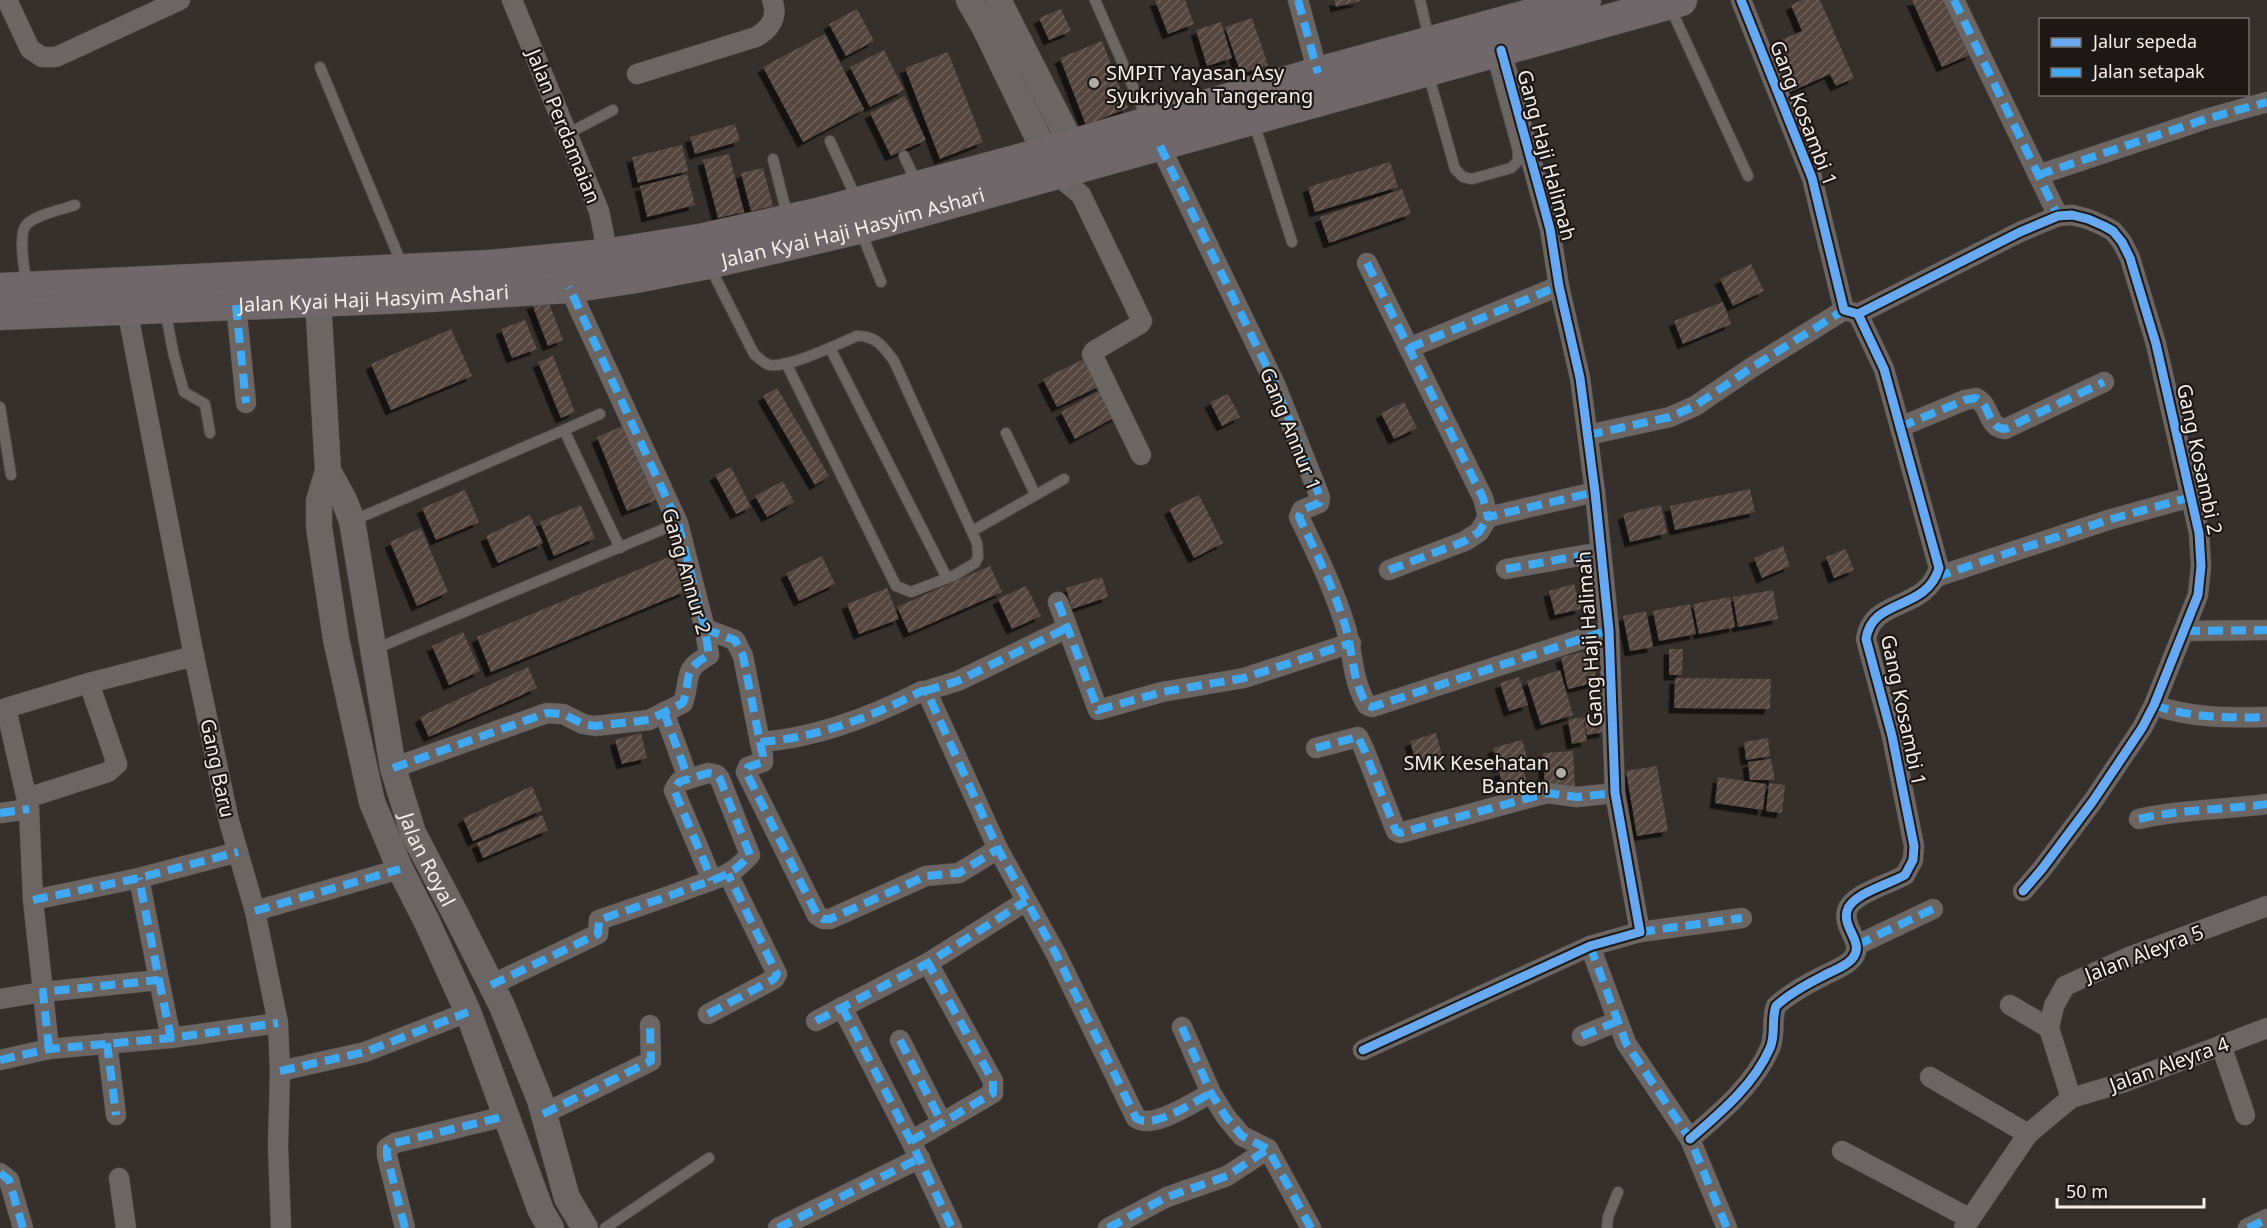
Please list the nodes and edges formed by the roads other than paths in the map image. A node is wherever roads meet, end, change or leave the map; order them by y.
1 (7, 0) edge
2 (180, 0) edge
3 (512, 0) edge
4 (772, 0) edge
5 (969, 0) edge
6 (998, 0) edge
7 (1095, 0) edge
8 (1298, 0) edge
9 (1420, 0) edge
10 (1585, 0) edge
11 (1741, 0) edge
12 (1954, 0) edge
13 (1675, 2) edge
14 (1496, 51) junction
15 (1428, 56) junction
16 (320, 67) dead end
17 (1318, 72) junction
18 (637, 74) dead end
19 (2267, 102) edge
20 (613, 110) dead end
21 (1253, 119) junction
22 (567, 134) junction
23 (1155, 134) junction
24 (830, 141) dead end
25 (904, 156) dead end
26 (774, 159) dead end
27 (1067, 167) junction
28 (2038, 175) junction
29 (1748, 176) dead end
30 (918, 187) junction
31 (75, 205) dead end
32 (859, 216) junction
33 (2058, 216) junction
34 (788, 221) junction
35 (1292, 242) dead end
36 (605, 255) junction
37 (1367, 263) dead end
38 (708, 264) junction
39 (404, 270) junction
40 (881, 282) dead end
41 (1559, 286) junction
42 (569, 287) junction
43 (13, 288) edge
44 (317, 288) junction
45 (236, 305) junction
46 (165, 308) junction
47 (127, 309) junction
48 (1851, 312) junction
49 (0, 314) edge
50 (830, 348) junction
51 (1409, 348) junction
52 (786, 363) junction
53 (2104, 382) dead end
54 (246, 403) dead end
55 (0, 406) edge
56 (600, 414) dead end
57 (1900, 427) junction
58 (564, 430) junction
59 (210, 433) dead end
60 (1006, 433) dead end
61 (1588, 435) junction
62 (1141, 455) dead end
63 (328, 471) junction
64 (11, 475) dead end
65 (1064, 479) dead end
66 (1596, 492) junction
67 (1035, 494) junction
68 (2191, 497) junction
69 (1488, 517) junction
70 (352, 521) junction
71 (678, 523) junction
72 (972, 531) junction
73 (620, 548) junction
74 (1601, 552) junction
75 (1506, 569) dead end
76 (1389, 570) dead end
77 (947, 578) junction
78 (1936, 578) junction
79 (1058, 602) dead end
80 (705, 628) junction
81 (1067, 628) junction
82 (1609, 630) junction
83 (2267, 630) edge
84 (2185, 632) junction
85 (1351, 642) junction
86 (375, 649) junction
87 (194, 656) junction
88 (89, 683) junction
89 (925, 691) junction
90 (2154, 705) junction
91 (664, 712) junction
92 (2267, 717) edge
93 (760, 742) junction
94 (1316, 748) dead end
95 (393, 768) junction
96 (688, 778) junction
97 (1615, 793) junction
98 (28, 804) junction
99 (2267, 804) edge
100 (0, 813) edge
101 (2139, 819) dead end
102 (998, 849) junction
103 (238, 852) junction
104 (400, 869) junction
105 (720, 877) junction
106 (139, 878) junction
107 (2023, 891) dead end
108 (33, 900) junction
109 (1026, 900) junction
110 (2267, 906) edge
111 (1933, 909) dead end
112 (255, 911) junction
113 (1742, 918) dead end
114 (1640, 932) junction
115 (1857, 945) junction
116 (1590, 946) junction
117 (928, 963) junction
118 (159, 980) junction
119 (491, 985) junction
120 (43, 992) junction
121 (0, 999) edge
122 (2010, 1005) dead end
123 (842, 1007) junction
124 (468, 1012) junction
125 (708, 1014) dead end
126 (816, 1021) dead end
127 (1618, 1021) junction
128 (278, 1023) junction
129 (650, 1025) dead end
130 (1182, 1027) dead end
131 (2049, 1028) junction
132 (2267, 1028) edge
133 (1582, 1036) dead end
134 (171, 1038) junction
135 (900, 1040) dead end
136 (107, 1043) junction
137 (2221, 1045) junction
138 (49, 1049) junction
139 (1363, 1050) dead end
140 (0, 1060) edge
141 (280, 1071) junction
142 (1930, 1077) dead end
143 (1211, 1093) junction
144 (2071, 1098) junction
145 (543, 1113) junction
146 (2245, 1114) dead end
147 (116, 1115) dead end
148 (506, 1116) junction
149 (942, 1123) junction
150 (2028, 1134) junction
151 (1690, 1139) junction
152 (1268, 1149) junction
153 (915, 1150) junction
154 (1842, 1151) dead end
155 (709, 1158) dead end
156 (0, 1173) edge
157 (119, 1178) dead end
158 (1618, 1192) dead end
159 (2267, 1219) edge
160 (1967, 1223) edge
161 (23, 1228) edge
162 (126, 1228) edge
163 (281, 1228) edge
164 (405, 1228) edge
165 (551, 1228) edge
166 (585, 1228) edge
167 (605, 1228) edge
168 (778, 1228) edge
169 (952, 1228) edge
170 (1108, 1228) edge
171 (1311, 1228) edge
172 (1607, 1228) edge
173 (1727, 1228) edge
174 (2248, 1228) edge

1 - 2 street
3 - 22 street, Jalan Perdamaian
4 - 18 street
5 - 27 street
6 - 27 street
7 - 23 lane
8 - 17 street
9 - 15 lane
10 - 15 main road, Jalan Kyai Haji Hasyim Ashari
11 - 48 street, Gang Kosambi 1
12 - 28 street
13 - 14 main road, Jalan Kyai Haji Hasyim Ashari
13 - 29 lane
14 - 15 main road, Jalan Kyai Haji Hasyim Ashari
14 - 15 lane
14 - 41 street, Gang Haji Halimah
15 - 17 main road, Jalan Kyai Haji Hasyim Ashari
15 - 21 main road, Jalan Kyai Haji Hasyim Ashari
16 - 39 lane
17 - 23 main road, Jalan Kyai Haji Hasyim Ashari
19 - 28 street
20 - 22 lane
21 - 23 main road, Jalan Kyai Haji Hasyim Ashari
21 - 35 lane
22 - 36 street, Jalan Perdamaian
23 - 27 main road, Jalan Kyai Haji Hasyim Ashari
23 - 85 street, Gang Annur 1
24 - 32 lane
25 - 30 lane
26 - 34 lane
27 - 30 main road, Jalan Kyai Haji Hasyim Ashari
27 - 32 main road, Jalan Kyai Haji Hasyim Ashari
27 - 62 street
28 - 33 street
30 - 32 main road, Jalan Kyai Haji Hasyim Ashari
31 - 43 lane
32 - 34 main road, Jalan Kyai Haji Hasyim Ashari
32 - 38 main road, Jalan Kyai Haji Hasyim Ashari
32 - 40 lane
33 - 48 street
33 - 68 street, Gang Kosambi 2
34 - 36 main road, Jalan Kyai Haji Hasyim Ashari
36 - 39 main road, Jalan Kyai Haji Hasyim Ashari
37 - 51 street
38 - 42 main road, Jalan Kyai Haji Hasyim Ashari
38 - 52 lane
39 - 44 main road, Jalan Kyai Haji Hasyim Ashari
41 - 51 street
41 - 61 street, Gang Haji Halimah
42 - 44 main road, Jalan Kyai Haji Hasyim Ashari
42 - 71 street, Gang Annur 2
43 - 44 main road, Jalan Kyai Haji Hasyim Ashari
44 - 45 main road, Jalan Kyai Haji Hasyim Ashari
44 - 63 street, Jalan Royal
45 - 46 main road, Jalan Kyai Haji Hasyim Ashari
45 - 54 street
46 - 47 main road, Jalan Kyai Haji Hasyim Ashari
46 - 59 lane
47 - 49 main road, Jalan Kyai Haji Hasyim Ashari
47 - 87 street, Gang Baru
48 - 57 street, Gang Kosambi 1
48 - 61 street
50 - 52 lane
50 - 72 lane
50 - 77 lane
51 - 69 street
52 - 77 lane
53 - 57 street
55 - 64 lane
56 - 58 lane
57 - 78 street, Gang Kosambi 1
58 - 70 lane
58 - 73 lane
60 - 67 lane
61 - 66 street, Gang Haji Halimah
63 - 70 street, Jalan Royal
63 - 104 street, Jalan Royal
65 - 67 lane
66 - 69 street
66 - 74 street, Gang Haji Halimah
67 - 72 lane
68 - 78 street
68 - 84 street, Gang Kosambi 2
69 - 76 street
70 - 86 street, Jalan Royal
71 - 73 lane
71 - 80 street, Gang Annur 2
72 - 77 lane
73 - 86 lane
74 - 75 street
74 - 82 street, Gang Haji Halimah
78 - 115 street, Gang Kosambi 1
79 - 81 street
80 - 91 street, Gang Annur 2
80 - 93 street
81 - 85 street
81 - 89 street
82 - 85 street, Gang Annur 1
82 - 97 street, Gang Haji Halimah
83 - 84 street
84 - 90 street, Gang Kosambi 2
86 - 95 street, Jalan Royal
87 - 88 street
87 - 103 street, Gang Baru
88 - 98 street
88 - 98 street
89 - 93 street
89 - 102 street
90 - 92 street
90 - 107 street, Gang Kosambi 2
91 - 95 street, Gang Annur 2
91 - 96 street
93 - 102 street
94 - 97 street
95 - 119 street, Jalan Royal
96 - 105 street
96 - 105 street
97 - 114 street, Gang Haji Halimah
98 - 100 street
98 - 108 street
99 - 101 street
102 - 109 street
103 - 106 street
103 - 112 street, Gang Baru
104 - 112 street
104 - 124 street, Jalan Royal
105 - 119 street
105 - 125 street
106 - 108 street
106 - 118 street
108 - 120 street
109 - 117 street
109 - 143 street
110 - 131 street, Jalan Aleyra 5
111 - 115 street
112 - 128 street, Gang Baru
113 - 114 street
114 - 116 street
115 - 151 street
116 - 127 street
116 - 139 street
117 - 123 street
117 - 149 street
118 - 120 street
118 - 134 street
119 - 145 street, Jalan Royal
120 - 121 street
120 - 138 street
122 - 131 street
123 - 126 street
123 - 153 street
124 - 141 street
124 - 148 street, Jalan Royal
127 - 133 street
127 - 151 street
128 - 134 street
128 - 141 street, Gang Baru
129 - 145 street
130 - 143 street
131 - 144 street
132 - 137 street, Jalan Aleyra 4
134 - 136 street
135 - 149 street
136 - 138 street
136 - 147 street
137 - 144 street, Jalan Aleyra 4
137 - 146 street
138 - 140 street
141 - 163 street, Gang Baru
142 - 150 street
143 - 152 street
144 - 150 street
145 - 166 street, Jalan Royal
148 - 164 street
148 - 165 street, Jalan Royal
149 - 153 street
150 - 160 street
151 - 173 street
152 - 170 street
152 - 171 street
153 - 168 street
153 - 169 street
154 - 160 street
155 - 167 lane
156 - 161 street
157 - 162 street
158 - 172 lane
159 - 174 street

